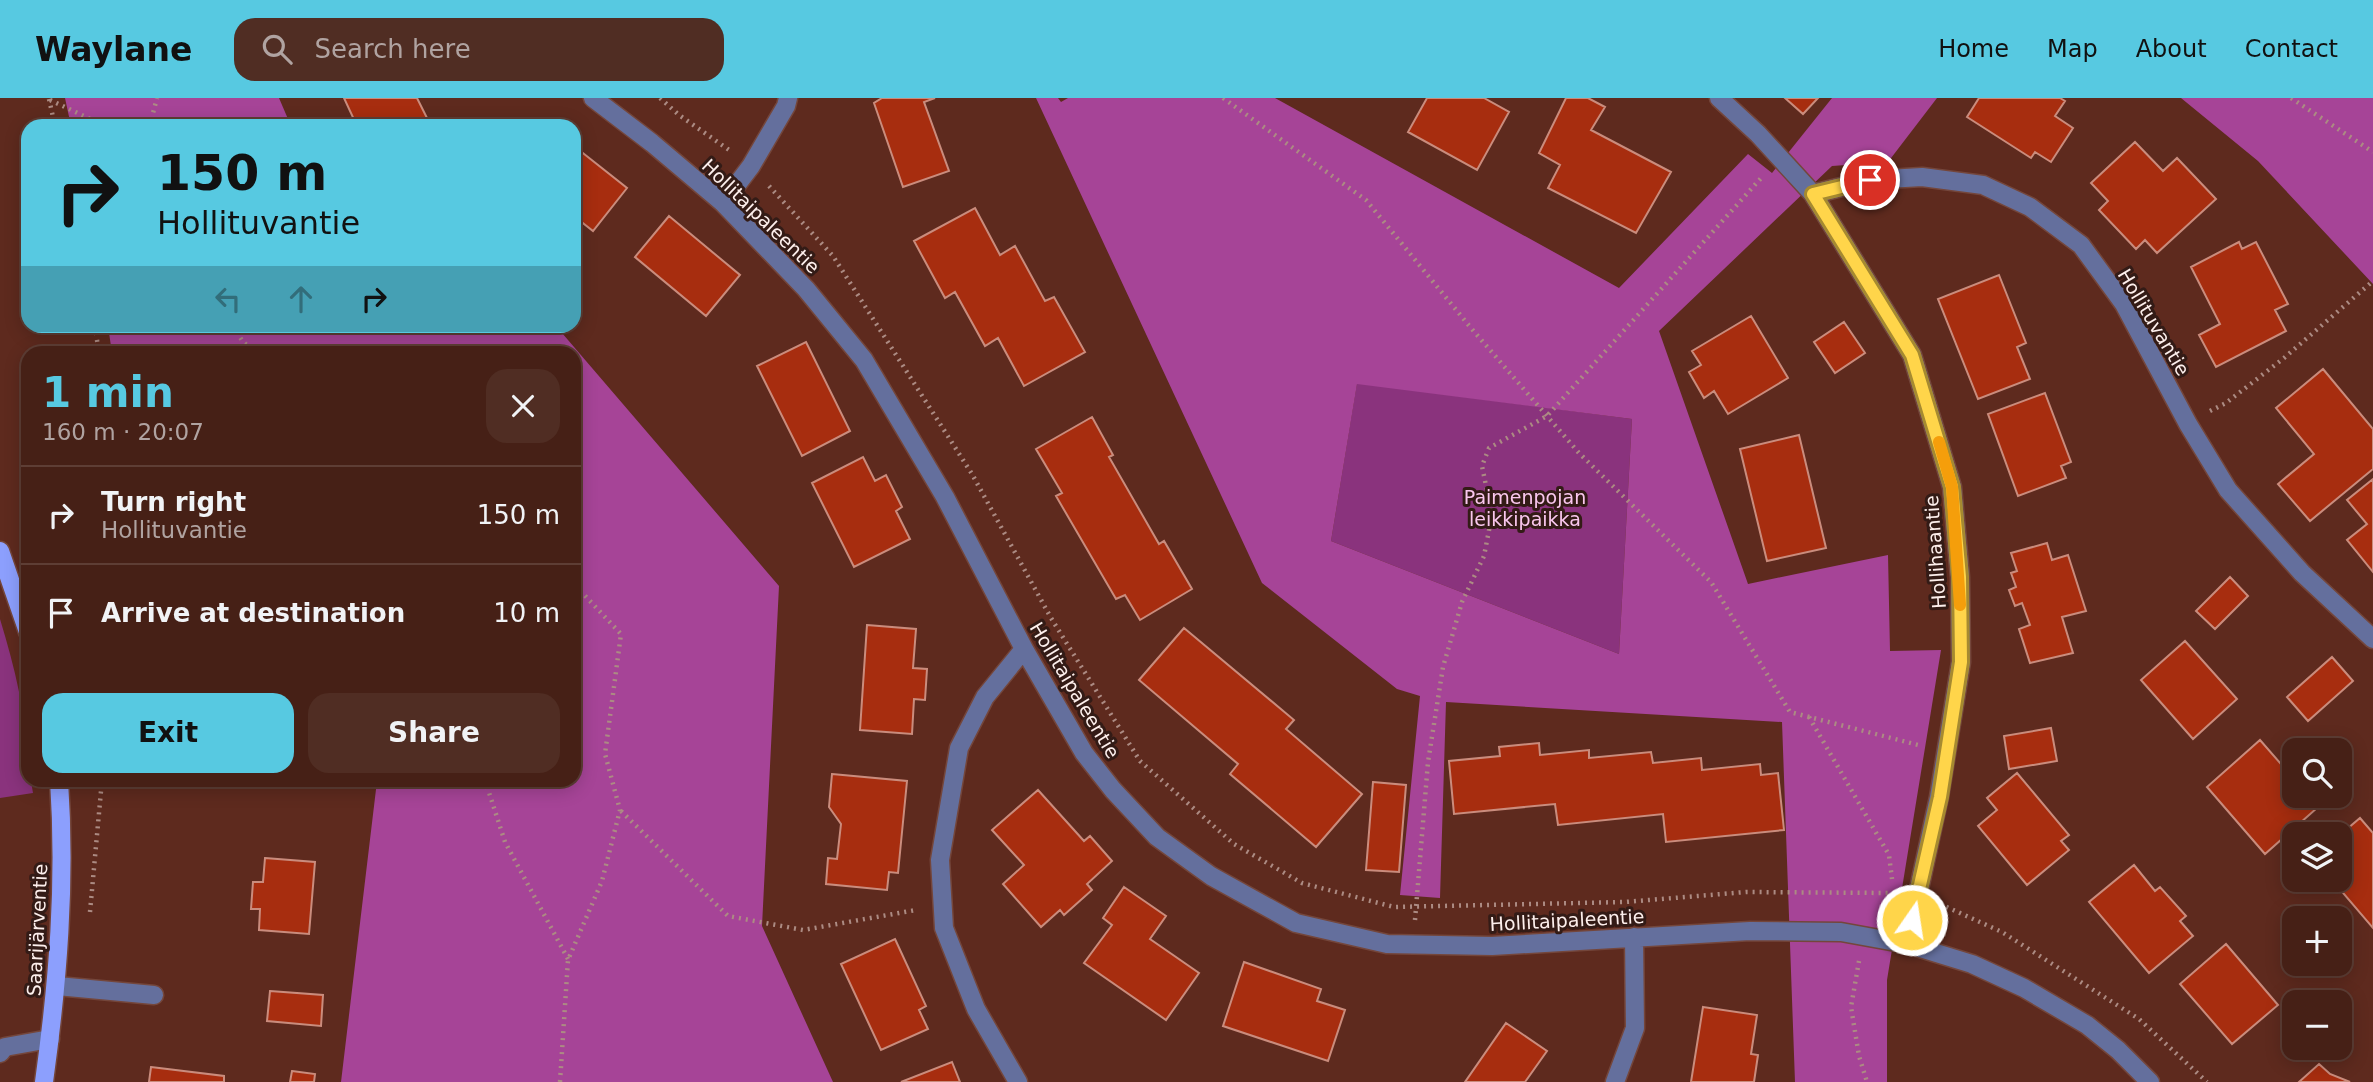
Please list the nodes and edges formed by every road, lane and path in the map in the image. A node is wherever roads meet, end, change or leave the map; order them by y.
1 (157, 98) edge
2 (593, 98) edge
3 (660, 98) edge
4 (788, 98) edge
5 (1223, 98) edge
6 (1719, 98) edge
7 (2291, 98) edge
8 (49, 99) edge
9 (53, 119) edge
10 (90, 119) edge
11 (152, 119) edge
12 (2373, 152) edge
13 (1779, 158) junction
14 (751, 166) junction
15 (1813, 194) junction
16 (723, 202) junction
17 (2373, 281) edge
18 (1547, 416) junction
19 (2188, 424) junction
20 (0, 551) edge
21 (581, 591) edge
22 (21, 612) edge
23 (2373, 639) edge
24 (1024, 649) junction
25 (1809, 717) junction
26 (1947, 752) junction
27 (60, 787) edge
28 (102, 787) edge
29 (487, 787) edge
30 (620, 810) junction
31 (100, 821) dead end
32 (1917, 897) junction
33 (943, 906) junction
34 (1416, 906) junction
35 (1863, 936) junction
36 (1634, 937) junction
37 (1907, 944) junction
38 (568, 960) junction
39 (57, 986) junction
40 (154, 995) dead end
41 (50, 1039) junction
42 (0, 1054) edge
43 (44, 1082) edge
44 (560, 1082) edge
45 (1018, 1082) edge
46 (1615, 1082) edge
47 (1867, 1082) edge
48 (2150, 1082) edge
49 (2207, 1082) edge

1 - 11 path
2 - 16 street, Hollitaipaleentie
3 - 14 path
4 - 14 street
5 - 18 path
6 - 13 street, Hollihaantie
7 - 12 path
8 - 9 path
8 - 10 path
13 - 15 street, Hollihaantie
13 - 18 path
14 - 16 street
14 - 34 path
15 - 19 street, Hollituvantie
15 - 26 street, Hollihaantie
16 - 24 street, Hollitaipaleentie
17 - 19 path
18 - 25 path
18 - 34 path
19 - 23 street, Hollituvantie
20 - 22 main road
21 - 30 path
24 - 33 street
24 - 36 street, Hollitaipaleentie
25 - 26 path
25 - 34 path
26 - 32 street, Hollihaantie
27 - 39 main road, Saarijärventie
28 - 31 path
29 - 38 path
30 - 33 path
30 - 38 path
32 - 37 street, Hollihaantie
32 - 49 path
33 - 45 street
35 - 36 street, Hollitaipaleentie
35 - 37 street, Hollitaipaleentie
35 - 47 path
36 - 46 street
37 - 48 street, Hollitaipaleentie
38 - 44 path
39 - 40 street
39 - 41 main road, Saarijärventie
41 - 42 street
41 - 43 main road, Saarijärventie

